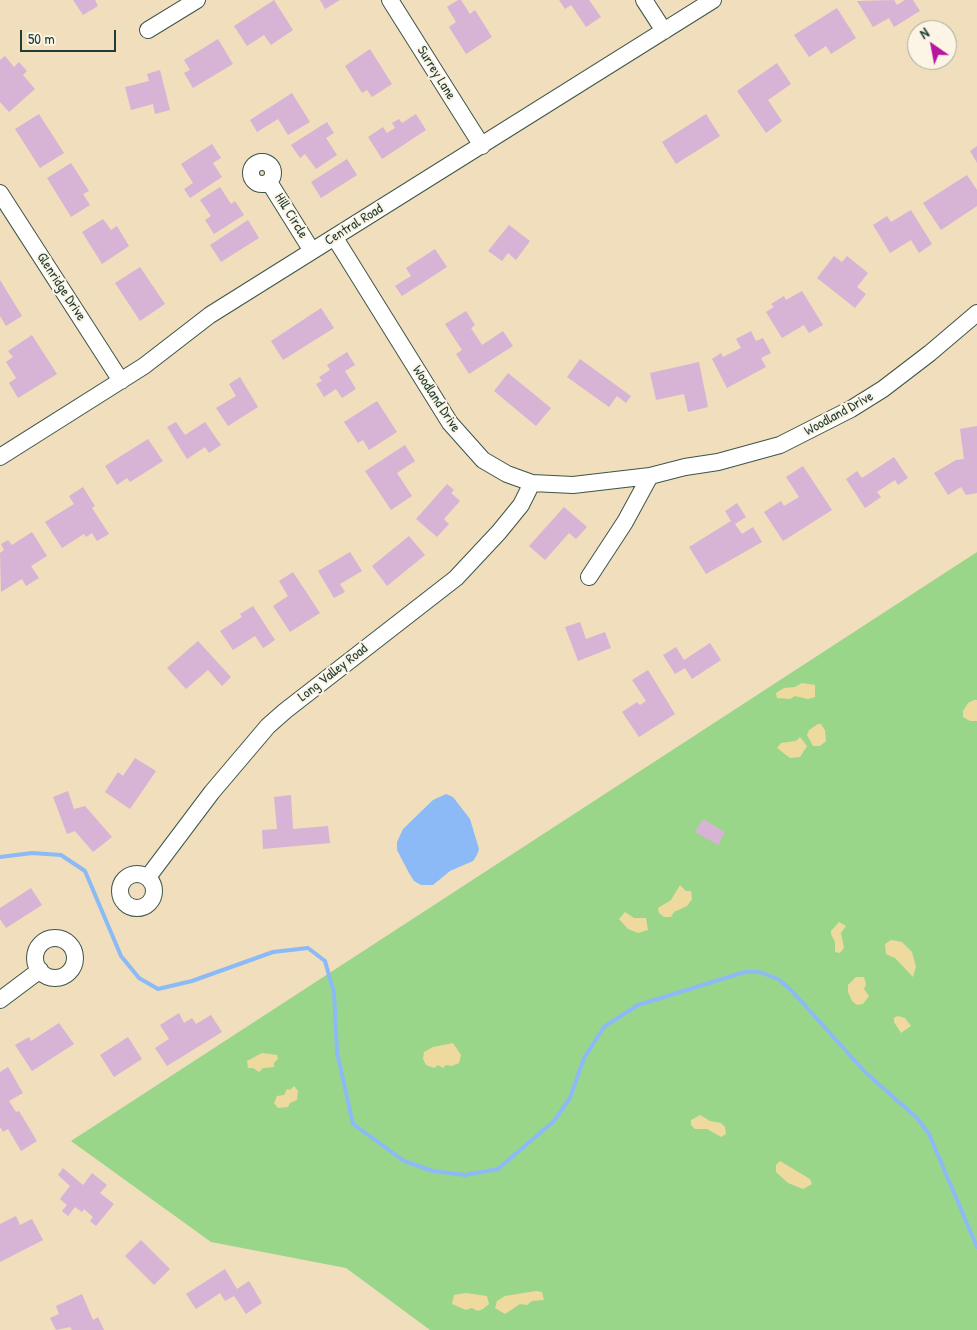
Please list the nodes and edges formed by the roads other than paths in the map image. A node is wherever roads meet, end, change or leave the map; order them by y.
1 (197, 0) edge
2 (390, 0) edge
3 (644, 0) edge
4 (713, 0) edge
5 (148, 30) dead end
6 (664, 31) junction
7 (482, 146) junction
8 (269, 182) dead end
9 (0, 193) edge
10 (335, 238) junction
11 (312, 251) junction
12 (977, 313) edge
13 (121, 381) junction
14 (0, 457) edge
15 (650, 476) junction
16 (532, 484) junction
17 (590, 577) dead end
18 (148, 877) dead end
19 (40, 970) dead end
20 (0, 1000) edge

1 - 5 street
2 - 7 street, Surrey Lane
3 - 6 street
4 - 6 street, Central Road
6 - 7 street, Central Road
7 - 10 street, Central Road
8 - 11 street, Hill Circle
9 - 13 street, Glenridge Drive
10 - 11 street, Central Road
10 - 16 street, Woodland Drive
11 - 13 street, Central Road
12 - 15 street, Woodland Drive
13 - 14 street, Central Road
15 - 16 street, Woodland Drive
15 - 17 street
16 - 18 street, Long Valley Road
19 - 20 street

